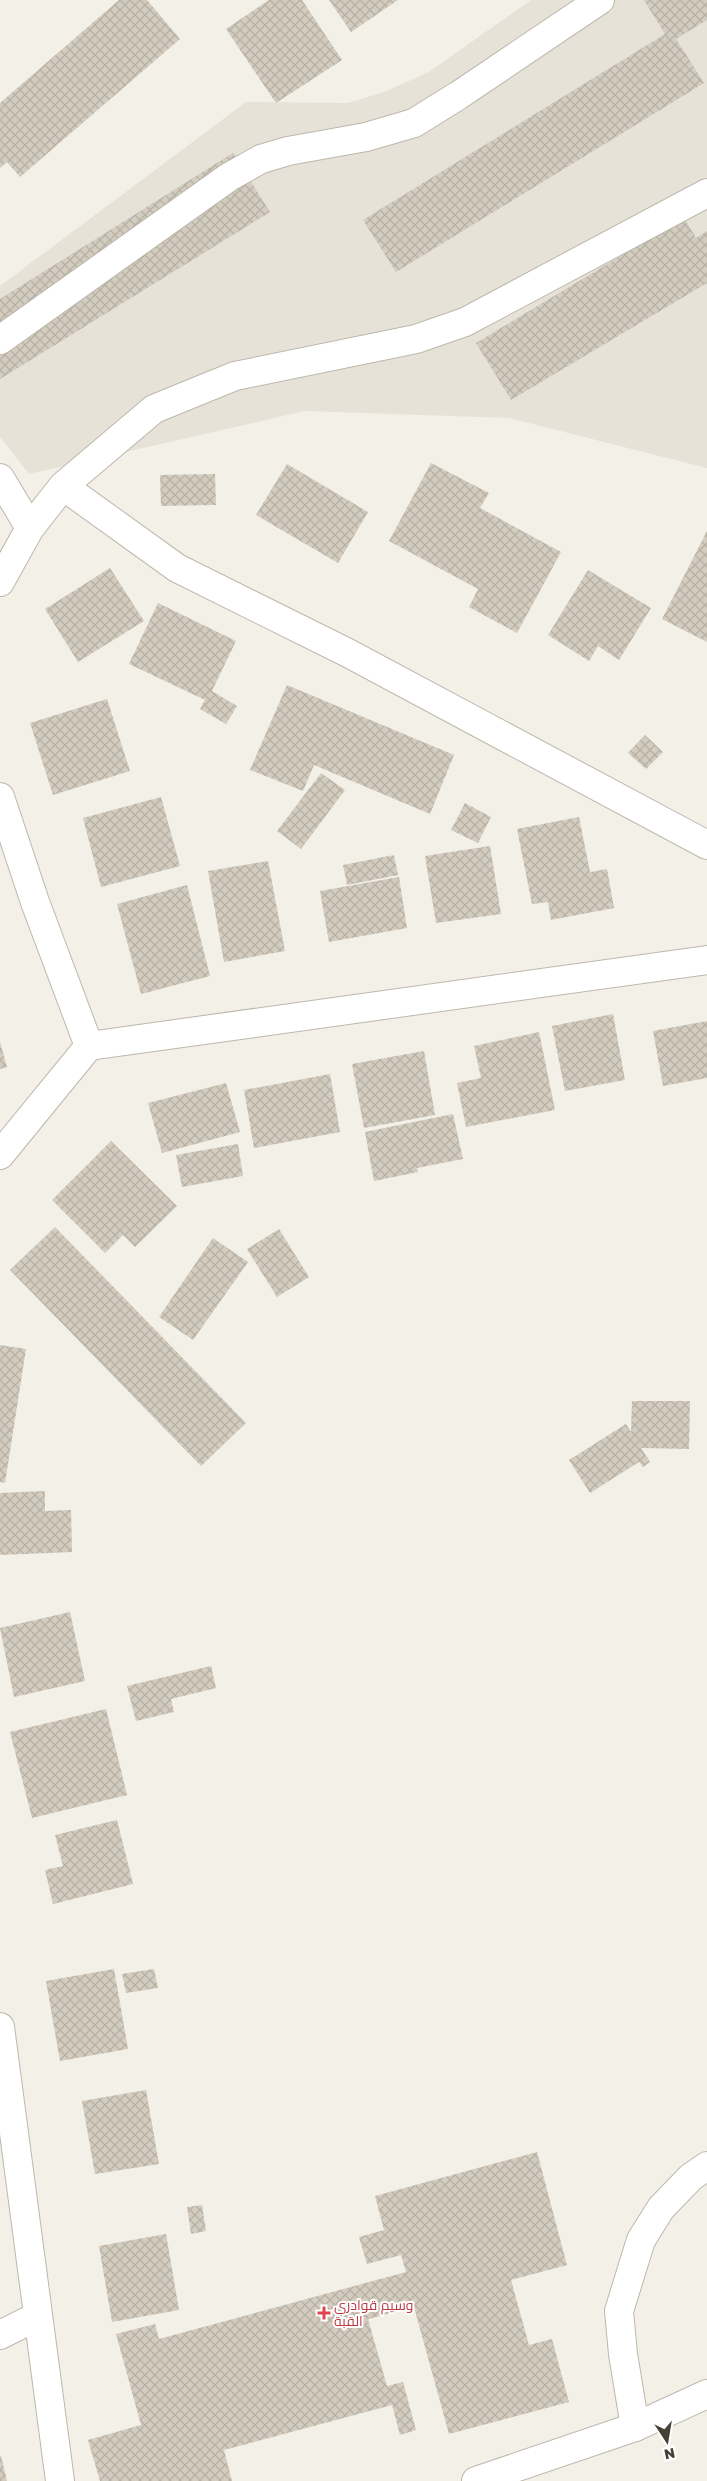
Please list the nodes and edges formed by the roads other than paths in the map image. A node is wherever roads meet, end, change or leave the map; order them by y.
1 (600, 0) edge
2 (707, 194) edge
3 (0, 340) edge
4 (0, 478) edge
5 (63, 486) junction
6 (30, 528) junction
7 (0, 582) edge
8 (0, 797) edge
9 (707, 845) edge
10 (707, 960) edge
11 (89, 1046) junction
12 (0, 1154) edge
13 (0, 2026) edge
14 (707, 2166) edge
15 (36, 2317) junction
16 (0, 2335) edge
17 (707, 2394) edge
18 (635, 2427) junction
19 (60, 2481) edge
20 (476, 2481) edge

1 - 3 street
2 - 5 street
4 - 6 street
5 - 6 street
5 - 9 street
6 - 7 street
8 - 11 street
10 - 11 street
11 - 12 street
13 - 15 street
14 - 18 street
15 - 16 street
15 - 19 street
17 - 18 street
18 - 20 street

